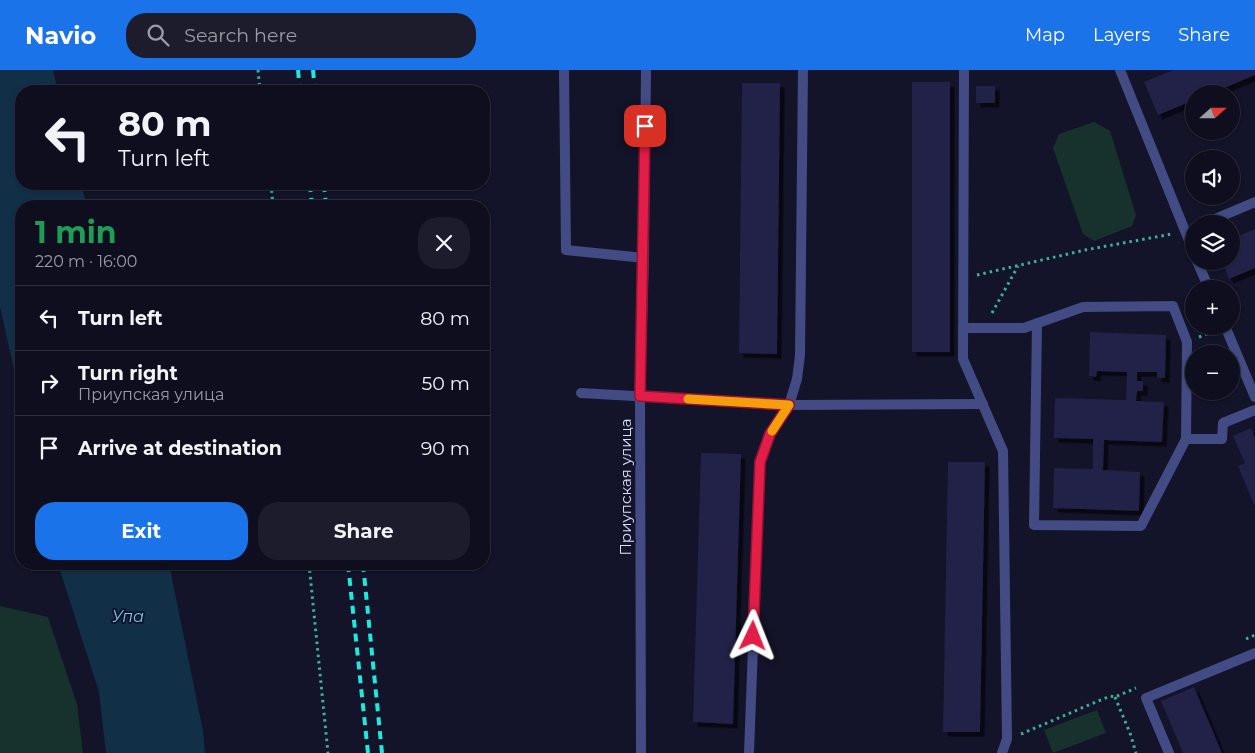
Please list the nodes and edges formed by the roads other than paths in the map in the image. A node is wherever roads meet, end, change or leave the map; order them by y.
1 (564, 70) edge
2 (646, 70) edge
3 (803, 70) edge
4 (964, 70) edge
5 (1120, 70) edge
6 (1255, 202) edge
7 (1224, 215) edge
8 (1185, 221) edge
9 (644, 258) junction
10 (1037, 323) junction
11 (963, 328) junction
12 (1229, 335) edge
13 (582, 393) dead end
14 (640, 396) junction
15 (1255, 396) edge
16 (983, 404) junction
17 (789, 405) junction
18 (1255, 410) edge
19 (1186, 439) junction
20 (1255, 653) edge
21 (641, 753) edge
22 (749, 753) edge
23 (1002, 753) edge
24 (1169, 753) edge

1 - 9 street
2 - 9 street, Приупская улица
3 - 17 street
4 - 11 street
5 - 8 street
6 - 7 street
9 - 14 street, Приупская улица
10 - 11 street
10 - 19 street
10 - 19 street
11 - 16 street
12 - 15 street
13 - 14 street
14 - 17 street
14 - 21 street, Приупская улица
16 - 17 street
16 - 23 street
17 - 22 street
18 - 19 street
20 - 24 street

